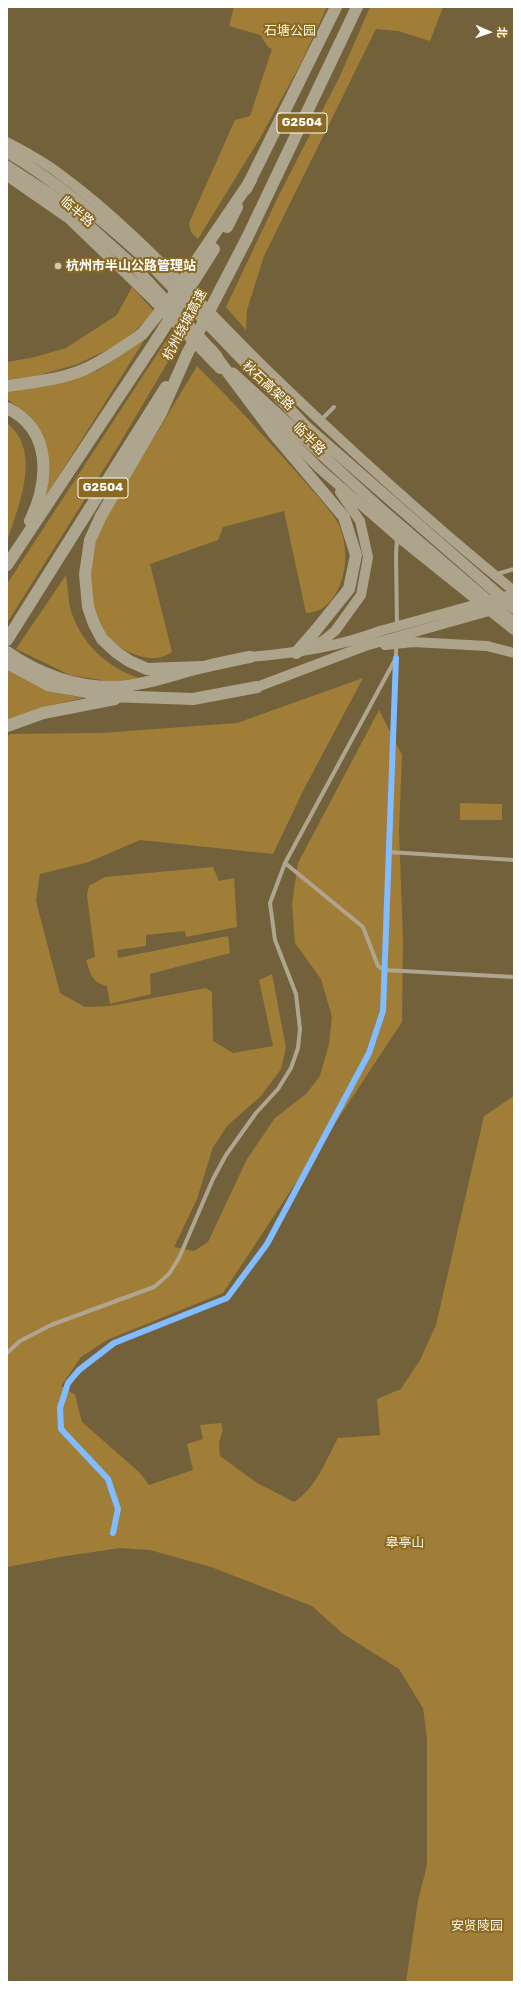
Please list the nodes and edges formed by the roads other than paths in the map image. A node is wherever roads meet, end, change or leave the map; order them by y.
1 (336, 7) edge
2 (358, 7) edge
3 (7, 142) edge
4 (7, 152) edge
5 (7, 166) edge
6 (7, 176) edge
7 (251, 180) junction
8 (211, 350) junction
9 (187, 354) junction
10 (7, 386) edge
11 (334, 407) dead end
12 (7, 408) edge
13 (320, 422) junction
14 (319, 468) junction
15 (414, 506) junction
16 (398, 536) junction
17 (9, 562) edge
18 (514, 570) edge
19 (494, 575) junction
20 (514, 592) edge
21 (514, 604) edge
22 (514, 608) edge
23 (514, 623) edge
24 (514, 630) edge
25 (7, 640) edge
26 (365, 646) junction
27 (7, 652) edge
28 (296, 653) junction
29 (514, 653) edge
30 (250, 657) joint
31 (396, 658) junction
32 (7, 663) edge
33 (202, 668) junction
34 (257, 687) joint
35 (132, 696) junction
36 (7, 726) edge
37 (389, 852) junction
38 (514, 860) edge
39 (285, 863) junction
40 (384, 970) junction
41 (514, 977) edge
42 (7, 1353) edge
43 (113, 1533) dead end

1 - 7 highway, 杭州绕城高速 / G2504
2 - 9 highway, 杭州绕城高速 / G2504, bridge
3 - 13 main road, 临半路
4 - 22 highway, 秋石高架路, bridge
5 - 8 highway, 秋石高架路, bridge
6 - 14 main road, 临半路
7 - 10 highway, bridge
7 - 17 highway, 杭州绕城高速 / G2504, bridge
8 - 23 highway, 秋石高架路, bridge
8 - 28 highway, bridge
9 - 25 highway, 杭州绕城高速 / G2504
9 - 33 highway
11 - 13 street
12 - 17 highway
13 - 15 main road, 临半路
14 - 16 main road, 临半路
14 - 28 main road
15 - 16 street
15 - 19 main road, 临半路
16 - 24 main road, 临半路
16 - 31 street
18 - 19 street
19 - 20 main road, 临半路
20 - 28 main road, bridge
21 - 26 main road, bridge
26 - 29 main road, bridge
26 - 34 main road
27 - 33 highway
28 - 30 main road
30 - 33 highway
31 - 37 street
31 - 39 street
32 - 35 highway
34 - 35 highway
35 - 36 highway
37 - 38 street
37 - 40 street
39 - 40 street
39 - 42 street
40 - 41 street
40 - 43 street

